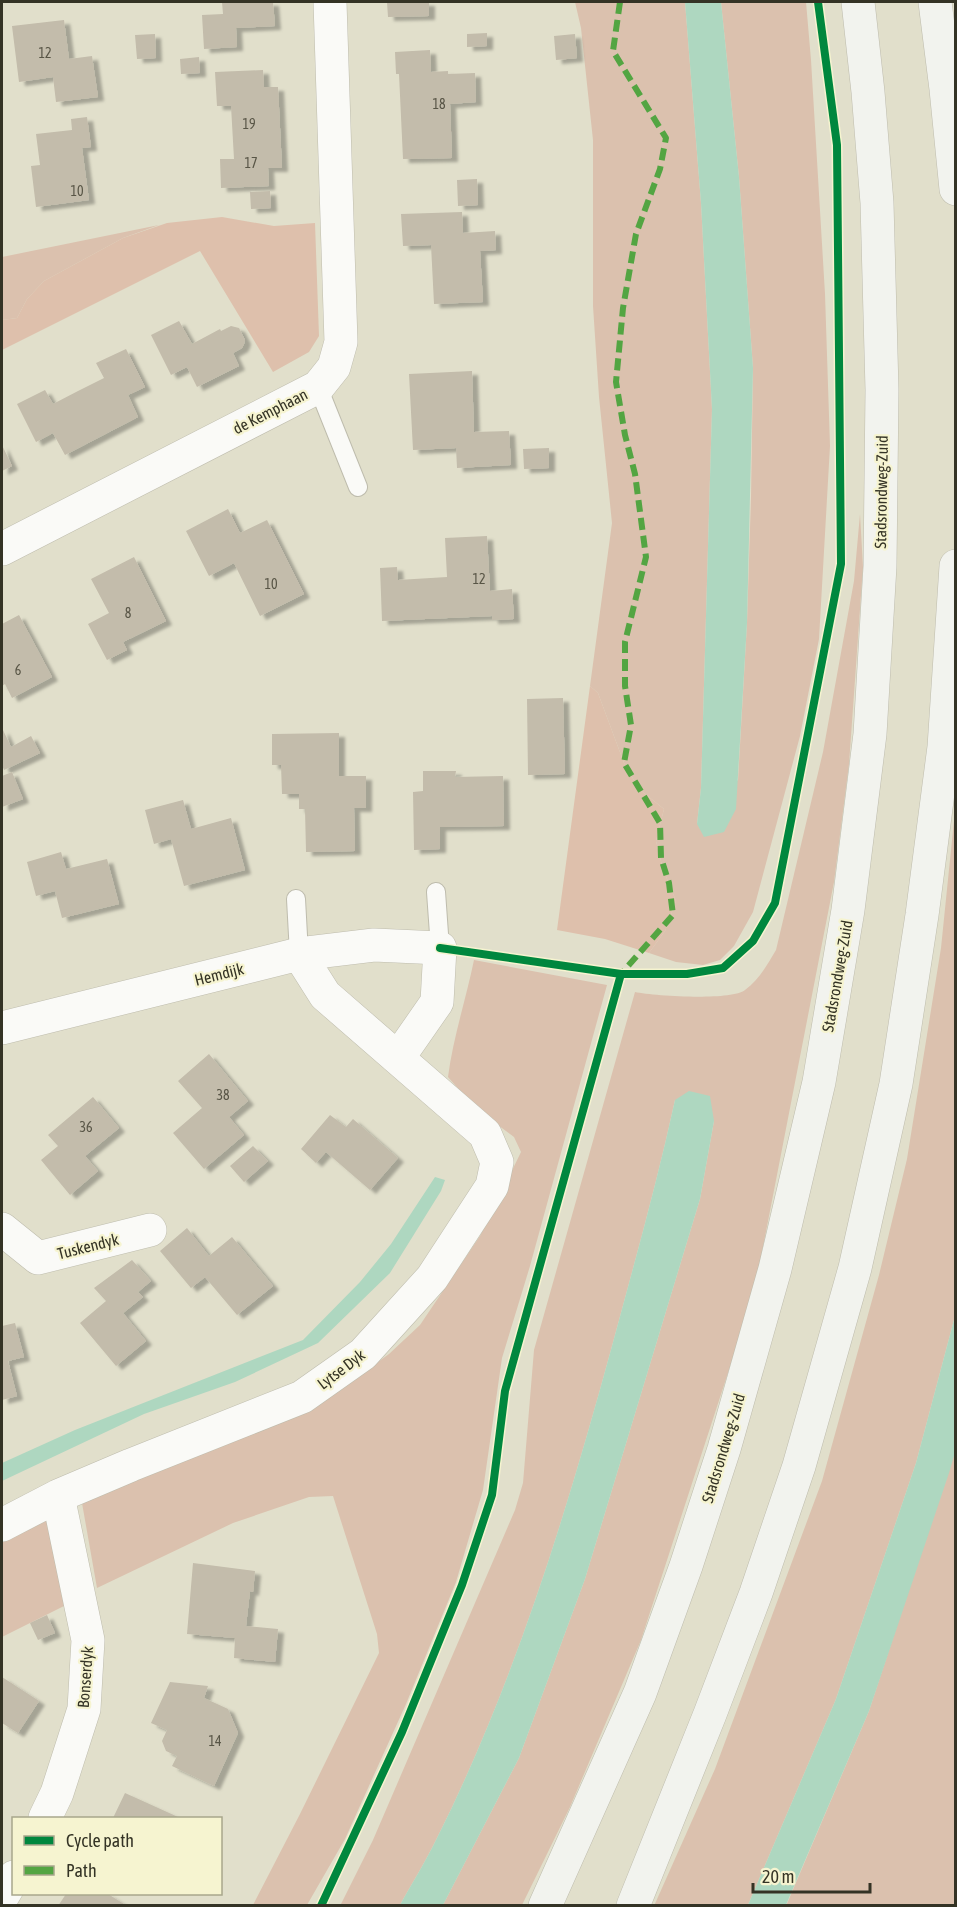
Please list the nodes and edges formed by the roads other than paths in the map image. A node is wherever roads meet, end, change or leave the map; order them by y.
1 (330, 2) edge
2 (858, 2) edge
3 (935, 2) edge
4 (956, 189) edge
5 (318, 387) junction
6 (358, 487) dead end
7 (2, 549) edge
8 (956, 566) edge
9 (436, 892) dead end
10 (296, 899) dead end
11 (441, 948) junction
12 (299, 954) junction
13 (2, 1028) edge
14 (398, 1058) junction
15 (2, 1229) edge
16 (150, 1230) dead end
17 (58, 1496) junction
18 (2, 1525) edge
19 (45, 1817) edge
20 (12, 1880) edge
21 (2, 1898) edge
22 (545, 1905) edge
23 (633, 1905) edge

1 - 5 street, de Kemphaan
2 - 22 main road, Stadsrondweg-Zuid
3 - 4 main road
5 - 6 lane
5 - 7 street, de Kemphaan
8 - 23 main road
9 - 11 lane
10 - 12 lane
11 - 12 street, Hemdijk
11 - 14 street
12 - 13 street, Hemdijk
12 - 14 street, Lytse Dyk
14 - 17 street, Lytse Dyk
15 - 16 street, Tuskendyk
17 - 18 street, Lytse Dyk
17 - 19 street, Bonserdyk
20 - 21 street

